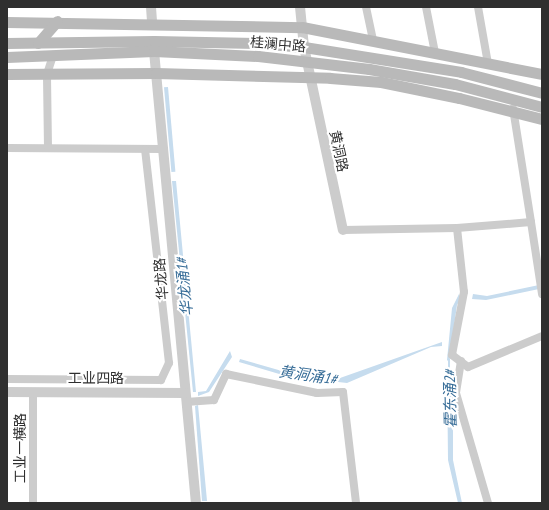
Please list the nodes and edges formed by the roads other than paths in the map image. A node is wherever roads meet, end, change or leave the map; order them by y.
1 (151, 7) edge
2 (300, 7) edge
3 (366, 7) edge
4 (426, 7) edge
5 (478, 7) edge
6 (7, 22) edge
7 (57, 22) junction
8 (152, 24) junction
9 (302, 27) junction
10 (373, 41) junction
11 (7, 43) edge
12 (38, 43) junction
13 (304, 47) junction
14 (154, 51) junction
15 (435, 53) junction
16 (53, 55) junction
17 (7, 57) edge
18 (307, 61) junction
19 (488, 64) junction
20 (453, 71) junction
21 (156, 73) junction
22 (7, 74) edge
23 (47, 74) junction
24 (542, 74) edge
25 (310, 77) junction
26 (542, 93) edge
27 (512, 99) junction
28 (542, 107) edge
29 (514, 112) junction
30 (542, 119) edge
31 (7, 148) edge
32 (48, 148) junction
33 (145, 149) junction
34 (163, 149) junction
35 (531, 222) junction
36 (457, 228) junction
37 (343, 230) joint
38 (541, 289) edge
39 (180, 335) junction
40 (166, 336) junction
41 (542, 336) edge
42 (461, 361) junction
43 (7, 379) edge
44 (17, 380) junction
45 (40, 380) junction
46 (12, 392) edge
47 (36, 392) junction
48 (186, 398) junction
49 (33, 503) edge
50 (196, 503) edge
51 (356, 503) edge
52 (488, 503) edge

1 - 8 street
2 - 9 street, 黄洞路
3 - 10 street
4 - 15 street
5 - 19 street
6 - 7 main road
7 - 8 main road
7 - 12 main road
8 - 9 main road
9 - 10 main road
9 - 13 street, 黄洞路
10 - 15 main road
11 - 12 main road, 桂澜中路
12 - 13 main road, 桂澜中路
13 - 18 street, 黄洞路
13 - 20 main road, 桂澜中路
14 - 16 main road, 桂澜中路
14 - 18 main road, 桂澜中路
14 - 21 street, 华龙路
15 - 19 main road
16 - 17 main road, 桂澜中路
16 - 23 street
18 - 25 street, 黄洞路
18 - 27 main road, 桂澜中路
19 - 20 main road
19 - 24 main road
20 - 26 main road, 桂澜中路
21 - 23 main road
21 - 25 main road
21 - 34 street, 华龙路
22 - 23 main road
23 - 32 street
25 - 29 main road
25 - 37 street, 黄洞路
27 - 28 main road, 桂澜中路
27 - 29 street
29 - 30 main road
29 - 35 street
31 - 32 street
32 - 33 street
33 - 34 street
33 - 40 street
34 - 39 street, 华龙路
35 - 36 street
35 - 38 street
36 - 37 street
36 - 42 street
39 - 40 street
39 - 48 street, 华龙路
40 - 45 street
41 - 42 street
42 - 52 street
43 - 44 street
44 - 45 street
44 - 46 street
45 - 47 street, 工业一横路
46 - 47 street, 工业四路
47 - 48 street, 工业四路
47 - 49 street, 工业一横路
48 - 50 street, 华龙路
48 - 51 street

